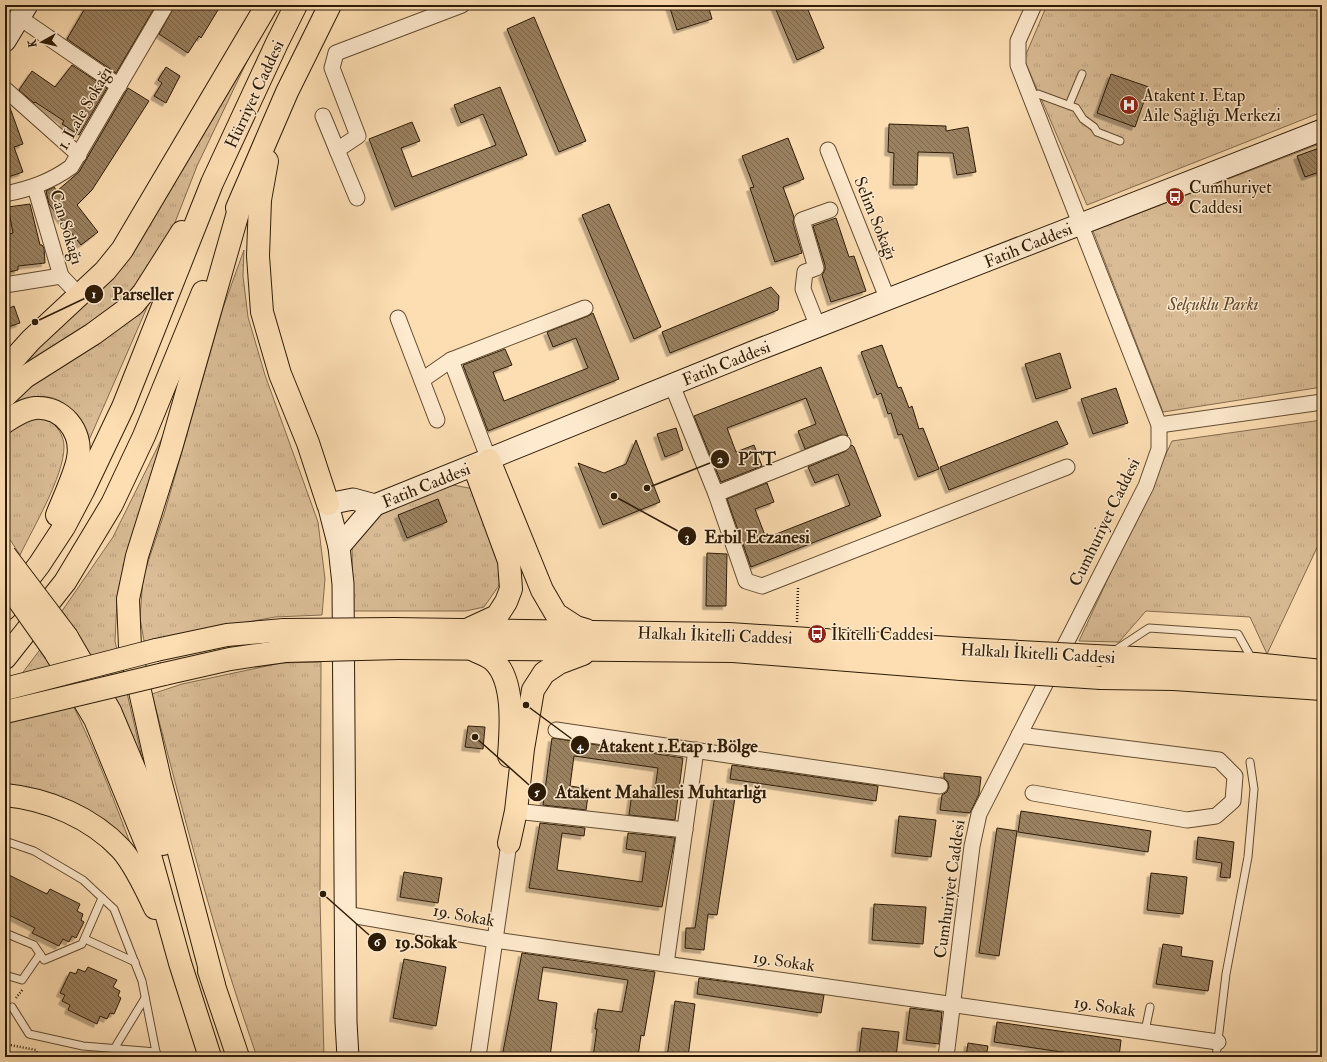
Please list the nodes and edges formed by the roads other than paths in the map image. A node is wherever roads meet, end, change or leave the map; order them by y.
1 (166, 5) edge
2 (267, 5) edge
3 (296, 5) edge
4 (330, 5) edge
5 (462, 5) edge
6 (1034, 5) edge
7 (24, 11) edge
8 (6, 37) edge
9 (1082, 74) dead end
10 (119, 86) junction
11 (5, 89) edge
12 (1030, 97) junction
13 (1069, 105) junction
14 (324, 116) dead end
15 (274, 122) junction
16 (1322, 130) edge
17 (1120, 141) dead end
18 (337, 150) junction
19 (828, 150) dead end
20 (79, 155) junction
21 (212, 183) junction
22 (35, 187) junction
23 (5, 194) edge
24 (243, 195) junction
25 (357, 198) dead end
26 (830, 210) dead end
27 (1080, 224) junction
28 (61, 276) junction
29 (5, 285) edge
30 (79, 295) junction
31 (888, 300) junction
32 (585, 308) dead end
33 (398, 318) dead end
34 (818, 327) junction
35 (31, 340) junction
36 (5, 354) edge
37 (451, 360) junction
38 (5, 369) edge
39 (422, 380) junction
40 (672, 385) junction
41 (5, 396) edge
42 (1322, 402) edge
43 (437, 420) dead end
44 (5, 422) edge
45 (1159, 425) junction
46 (843, 443) dead end
47 (481, 463) junction
48 (1067, 467) dead end
49 (716, 494) junction
50 (328, 504) junction
51 (375, 505) junction
52 (339, 547) junction
53 (5, 555) edge
54 (39, 565) junction
55 (5, 580) edge
56 (5, 609) edge
57 (469, 639) junction
58 (285, 641) junction
59 (595, 641) junction
60 (61, 644) junction
61 (1101, 656) junction
62 (5, 658) edge
63 (963, 659) junction
64 (1255, 664) junction
65 (1322, 671) edge
66 (5, 689) edge
67 (1322, 689) edge
68 (5, 712) edge
69 (556, 730) dead end
70 (1019, 735) junction
71 (696, 750) junction
72 (1250, 762) dead end
73 (940, 786) dead end
74 (1033, 793) dead end
75 (5, 795) edge
76 (516, 811) junction
77 (686, 830) junction
78 (5, 841) edge
79 (509, 843) junction
80 (102, 898) junction
81 (345, 914) junction
82 (5, 933) edge
83 (85, 938) junction
84 (495, 940) junction
85 (40, 954) junction
86 (134, 962) junction
87 (180, 963) junction
88 (666, 964) junction
89 (5, 975) edge
90 (214, 985) junction
91 (145, 998) junction
92 (953, 1004) junction
93 (12, 1007) road end
94 (1150, 1007) dead end
95 (1145, 1031) junction
96 (114, 1049) junction
97 (1217, 1050) edge
98 (156, 1055) edge
99 (210, 1057) edge
100 (238, 1057) edge
101 (348, 1057) edge
102 (478, 1057) edge
103 (946, 1057) edge

1 - 10 street, 1. Lale Sokağı
2 - 30 main road
3 - 21 main road, Hürriyet Caddesi
4 - 15 main road, Hürriyet Caddesi
5 - 18 street
6 - 12 street, Cumhuriyet Caddesi
7 - 8 street
7 - 10 street
9 - 13 lane
10 - 20 street, 1. Lale Sokağı
11 - 20 street
12 - 13 lane
12 - 27 street, Cumhuriyet Caddesi
13 - 17 lane
14 - 18 street
15 - 24 main road
15 - 50 main road
16 - 27 street, Fatih Caddesi
18 - 25 street
19 - 31 street, Selim Sokağı
20 - 22 street, 1. Lale Sokağı
21 - 41 main road
21 - 54 main road
22 - 23 street, 1. Lale Sokağı
22 - 28 street, Can Sokağı
24 - 62 main road
24 - 90 main road
26 - 34 street
27 - 31 street, Fatih Caddesi
27 - 45 street, Cumhuriyet Caddesi
28 - 29 street
28 - 30 street, Can Sokağı
30 - 35 main road
31 - 34 street, Fatih Caddesi
32 - 37 street
33 - 39 street
34 - 40 street, Fatih Caddesi
35 - 36 street
35 - 38 main road
37 - 39 street
37 - 47 street
39 - 43 street
40 - 47 street, Fatih Caddesi
40 - 49 street
42 - 45 street
44 - 54 main road
45 - 70 street, Cumhuriyet Caddesi
46 - 49 street
47 - 51 street, Fatih Caddesi
47 - 57 main road
47 - 59 main road
48 - 49 street
50 - 51 street
50 - 52 street
51 - 52 street
52 - 81 street
53 - 60 main road, bridge
54 - 56 main road
55 - 60 main road, bridge
57 - 58 main road, Halkalı İkitelli Caddesi, bridge
57 - 59 main road, Halkalı İkitelli Caddesi
57 - 79 main road
58 - 66 main road, bridge
58 - 68 main road, bridge
59 - 63 main road, Halkalı İkitelli Caddesi
59 - 63 main road, Halkalı İkitelli Caddesi
59 - 76 main road
60 - 87 main road
60 - 90 main road
61 - 63 main road, Halkalı İkitelli Caddesi, bridge
61 - 64 main road, Halkalı İkitelli Caddesi
61 - 64 lane
63 - 67 main road, Halkalı İkitelli Caddesi, bridge
64 - 65 main road, Halkalı İkitelli Caddesi
69 - 71 street
70 - 74 street
70 - 92 street, Cumhuriyet Caddesi
71 - 73 street
71 - 77 street
72 - 97 lane
75 - 87 main road
76 - 77 street
76 - 79 main road
77 - 88 street
78 - 80 lane
79 - 84 street
80 - 83 lane
80 - 86 lane
81 - 84 street, 19. Sokak
81 - 101 street
82 - 85 lane
83 - 85 lane
83 - 86 lane
84 - 88 street, 19. Sokak
84 - 102 street
85 - 89 lane
86 - 91 lane
87 - 99 main road
88 - 92 street, 19. Sokak
90 - 100 main road
91 - 96 lane
91 - 98 lane
92 - 95 street, 19. Sokak
92 - 103 street, Cumhuriyet Caddesi
93 - 96 lane
94 - 95 lane
95 - 97 street, 19. Sokak
96 - 98 lane

